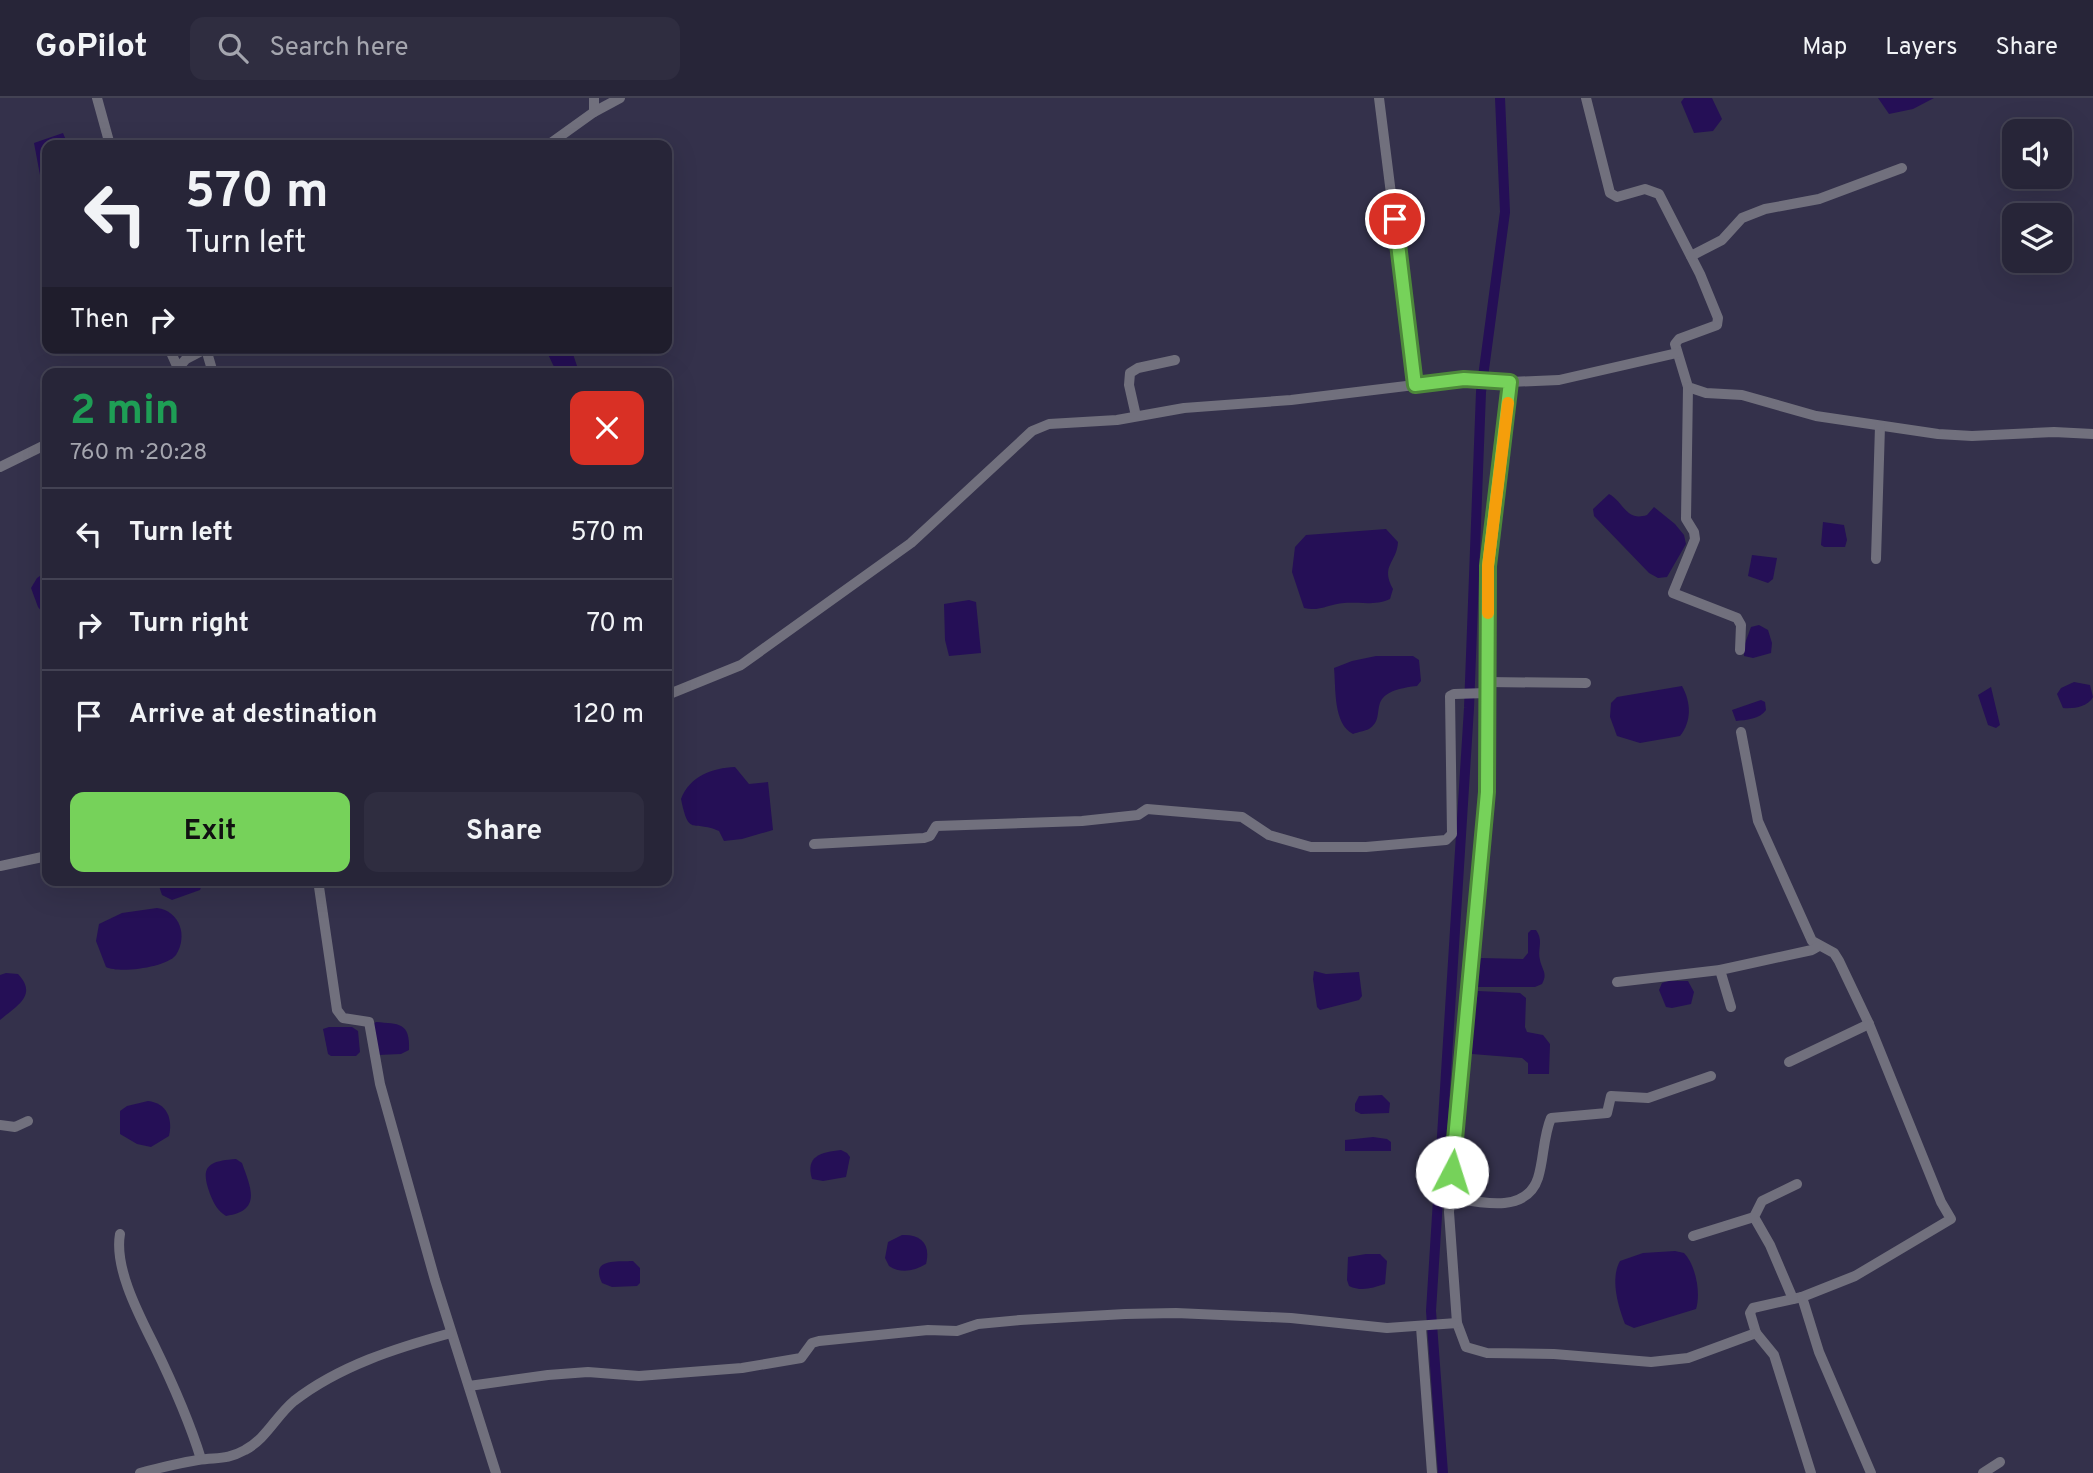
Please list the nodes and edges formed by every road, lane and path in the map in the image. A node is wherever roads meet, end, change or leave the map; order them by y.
1 (97, 98) edge
2 (594, 98) edge
3 (620, 98) edge
4 (1379, 98) edge
5 (1586, 98) edge
6 (594, 112) junction
7 (109, 140) edge
8 (555, 140) edge
9 (1902, 168) dead end
10 (1691, 256) junction
11 (1677, 353) junction
12 (196, 354) edge
13 (1175, 360) dead end
14 (178, 368) edge
15 (1507, 381) junction
16 (1415, 385) junction
17 (1688, 387) junction
18 (1136, 416) junction
19 (1881, 426) junction
20 (2093, 434) edge
21 (42, 446) edge
22 (0, 467) edge
23 (1877, 559) dead end
24 (1740, 650) dead end
25 (1586, 683) dead end
26 (1484, 689) junction
27 (672, 693) edge
28 (1741, 732) dead end
29 (814, 844) dead end
30 (42, 857) edge
31 (0, 866) edge
32 (319, 886) edge
33 (1819, 946) junction
34 (1720, 970) junction
35 (1617, 982) dead end
36 (1731, 1007) dead end
37 (1868, 1024) junction
38 (1789, 1062) dead end
39 (1711, 1076) dead end
40 (27, 1121) dead end
41 (0, 1125) edge
42 (1797, 1184) dead end
43 (1450, 1197) junction
44 (1754, 1217) junction
45 (120, 1234) dead end
46 (1693, 1236) dead end
47 (1797, 1298) junction
48 (1457, 1323) junction
49 (1425, 1326) junction
50 (451, 1332) junction
51 (1756, 1333) junction
52 (469, 1386) junction
53 (201, 1459) junction
54 (2000, 1462) dead end
55 (140, 1473) edge
56 (496, 1473) edge
57 (1432, 1473) edge
58 (1811, 1473) edge
59 (1871, 1473) edge
60 (1983, 1473) edge

1 - 7 street
2 - 6 street
3 - 6 street
4 - 16 street
5 - 10 street
6 - 8 street
9 - 10 street
10 - 11 street
11 - 15 street
11 - 17 street
12 - 14 street
13 - 18 street
15 - 16 street
15 - 26 street
16 - 18 street
17 - 19 street
17 - 24 street
18 - 27 street
19 - 20 street
19 - 23 street
21 - 22 street
25 - 26 street
26 - 29 street
26 - 43 street
28 - 33 street
30 - 31 street
32 - 50 street
33 - 34 street
33 - 37 street
34 - 35 street
34 - 36 street
37 - 38 street
37 - 47 street
39 - 43 street
40 - 41 street
42 - 44 street
43 - 48 street
44 - 46 street
44 - 47 street
45 - 53 street
47 - 51 street
47 - 59 street
48 - 49 street
48 - 51 street
49 - 52 street
49 - 57 street
50 - 52 street
50 - 53 street
51 - 58 street
52 - 56 street
53 - 55 street
54 - 60 street

